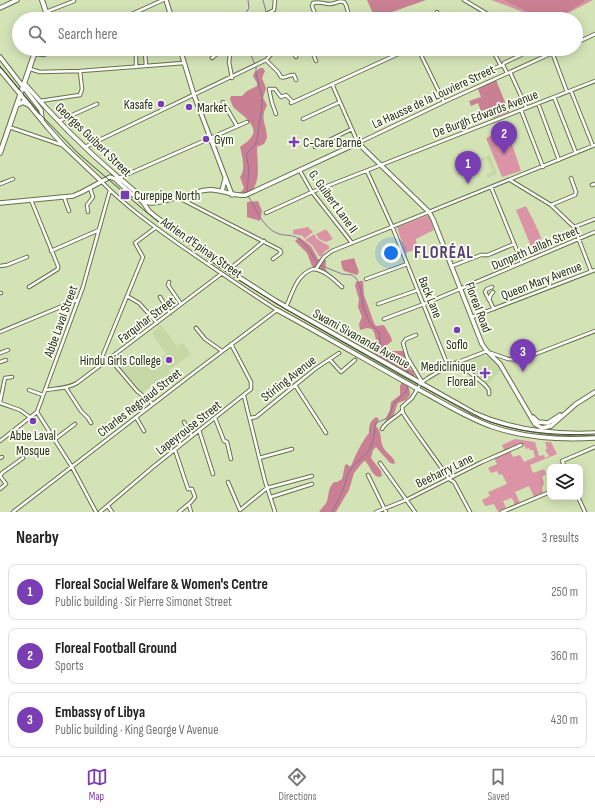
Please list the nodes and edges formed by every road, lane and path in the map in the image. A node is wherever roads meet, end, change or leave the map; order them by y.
1 (17, 0) edge
2 (42, 0) edge
3 (165, 0) edge
4 (276, 0) edge
5 (464, 0) edge
6 (74, 1) dead end
7 (0, 8) edge
8 (46, 12) joint
9 (137, 12) edge
10 (169, 12) edge
11 (270, 12) edge
12 (314, 12) edge
13 (348, 12) edge
14 (484, 12) edge
15 (595, 34) edge
16 (583, 40) edge
17 (33, 56) edge
18 (136, 56) dead end
19 (145, 56) edge
20 (182, 56) edge
21 (230, 56) edge
22 (270, 56) edge
23 (314, 56) edge
24 (394, 56) edge
25 (421, 56) edge
26 (497, 56) edge
27 (517, 56) edge
28 (543, 56) edge
29 (554, 56) edge
30 (0, 58) edge
31 (266, 60) junction
32 (316, 61) dead end
33 (184, 63) junction
34 (503, 64) junction
35 (146, 66) junction
36 (136, 67) junction
37 (30, 69) junction
38 (0, 70) edge
39 (80, 71) junction
40 (483, 72) dead end
41 (508, 72) junction
42 (232, 78) junction
43 (296, 80) dead end
44 (595, 81) edge
45 (332, 84) junction
46 (23, 85) junction
47 (569, 91) junction
48 (20, 95) junction
49 (194, 95) junction
50 (554, 97) junction
51 (40, 101) junction
52 (223, 102) dead end
53 (340, 102) junction
54 (444, 102) junction
55 (538, 103) junction
56 (97, 104) dead end
57 (29, 105) junction
58 (16, 106) junction
59 (526, 108) junction
60 (521, 110) junction
61 (276, 114) dead end
62 (303, 118) dead end
63 (42, 121) junction
64 (59, 121) junction
65 (247, 122) dead end
66 (237, 126) junction
67 (9, 127) junction
68 (352, 129) junction
69 (210, 138) junction
70 (358, 143) junction
71 (64, 146) junction
72 (594, 146) edge
73 (85, 147) junction
74 (315, 147) dead end
75 (0, 153) edge
76 (576, 153) junction
77 (559, 160) junction
78 (382, 165) junction
79 (543, 167) junction
80 (367, 170) junction
81 (300, 171) junction
82 (117, 178) junction
83 (225, 178) junction
84 (571, 178) dead end
85 (13, 179) dead end
86 (509, 180) junction
87 (101, 181) junction
88 (0, 184) edge
89 (491, 187) junction
90 (90, 188) junction
91 (110, 190) junction
92 (222, 191) junction
93 (312, 192) junction
94 (136, 193) junction
95 (232, 195) junction
96 (64, 197) junction
97 (177, 197) junction
98 (31, 200) junction
99 (144, 202) junction
100 (0, 203) edge
101 (153, 203) junction
102 (551, 205) junction
103 (147, 208) junction
104 (69, 211) dead end
105 (88, 212) dead end
106 (429, 212) junction
107 (266, 213) dead end
108 (595, 219) edge
109 (392, 226) junction
110 (574, 227) junction
111 (155, 228) junction
112 (99, 230) junction
113 (595, 232) edge
114 (579, 239) junction
115 (264, 241) junction
116 (352, 243) junction
117 (514, 244) junction
118 (51, 251) junction
119 (27, 257) dead end
120 (273, 259) dead end
121 (522, 263) junction
122 (407, 264) junction
123 (0, 266) edge
124 (452, 266) junction
125 (232, 268) dead end
126 (316, 268) junction
127 (595, 270) edge
128 (591, 271) junction
129 (222, 274) junction
130 (366, 279) dead end
131 (169, 282) dead end
132 (29, 287) dead end
133 (342, 287) dead end
134 (492, 287) dead end
135 (461, 289) junction
136 (418, 290) junction
137 (493, 292) dead end
138 (127, 296) junction
139 (160, 297) dead end
140 (78, 299) junction
141 (489, 300) junction
142 (181, 304) junction
143 (378, 304) dead end
144 (424, 304) junction
145 (285, 307) junction
146 (494, 309) junction
147 (277, 310) junction
148 (170, 313) junction
149 (472, 317) junction
150 (384, 319) dead end
151 (157, 323) junction
152 (196, 328) dead end
153 (595, 331) edge
154 (0, 332) edge
155 (416, 335) dead end
156 (231, 344) junction
157 (8, 350) dead end
158 (487, 350) junction
159 (222, 351) junction
160 (0, 353) edge
161 (339, 353) dead end
162 (491, 353) junction
163 (110, 359) junction
164 (6, 360) dead end
165 (330, 360) junction
166 (355, 360) dead end
167 (0, 362) edge
168 (457, 362) junction
169 (448, 366) junction
170 (97, 367) junction
171 (12, 377) dead end
172 (421, 382) junction
173 (295, 385) junction
174 (66, 388) junction
175 (416, 388) junction
176 (29, 390) dead end
177 (46, 390) junction
178 (595, 392) edge
179 (489, 394) dead end
180 (44, 395) junction
181 (244, 396) junction
182 (0, 403) edge
183 (153, 404) junction
184 (402, 410) junction
185 (37, 412) junction
186 (31, 418) junction
187 (136, 418) junction
188 (215, 418) junction
189 (250, 418) junction
190 (184, 422) dead end
191 (91, 423) dead end
192 (75, 424) dead end
193 (382, 429) dead end
194 (199, 430) junction
195 (144, 431) dead end
196 (326, 433) dead end
197 (595, 433) edge
198 (192, 436) junction
199 (595, 438) edge
200 (54, 440) junction
201 (0, 441) edge
202 (521, 445) dead end
203 (595, 447) edge
204 (292, 449) dead end
205 (175, 450) junction
206 (23, 458) dead end
207 (260, 458) junction
208 (231, 459) dead end
209 (380, 463) dead end
210 (564, 464) edge
211 (72, 467) junction
212 (213, 474) dead end
213 (368, 475) dead end
214 (312, 476) dead end
215 (449, 479) junction
216 (228, 482) dead end
217 (312, 484) dead end
218 (267, 488) junction
219 (0, 489) edge
220 (547, 493) edge
221 (271, 497) junction
222 (406, 500) junction
223 (579, 500) edge
224 (189, 505) junction
225 (108, 506) junction
226 (384, 508) junction
227 (14, 512) edge
228 (96, 512) edge
229 (100, 512) edge
230 (112, 512) edge
231 (179, 512) edge
232 (191, 512) edge
233 (275, 512) edge
234 (376, 512) edge
235 (386, 512) edge
236 (415, 512) edge
237 (470, 512) edge
238 (502, 512) edge
239 (585, 512) edge

1 - 7 street
2 - 8 main road
3 - 9 street
3 - 10 street
4 - 11 street
5 - 14 street
6 - 8 street
12 - 13 street
15 - 16 street
17 - 37 main road
18 - 36 street
19 - 35 street
20 - 33 street
21 - 42 street
22 - 31 street
23 - 32 street
24 - 45 street
25 - 54 street
26 - 34 street
27 - 34 street
28 - 41 street, La Hausse de la Louviere Street
29 - 47 street
30 - 46 street
31 - 42 street
31 - 43 street
33 - 35 street
33 - 49 street
34 - 40 street
34 - 41 street
35 - 36 street
36 - 39 street
37 - 39 street
37 - 46 main road
38 - 48 street
39 - 51 street
41 - 54 street, La Hausse de la Louviere Street
41 - 59 street
42 - 49 street
44 - 47 street, De Burgh Edwards Avenue
45 - 53 street
45 - 61 street
46 - 48 main road
46 - 51 street, Georges Guibert Street
46 - 63 street
47 - 50 street, De Burgh Edwards Avenue
47 - 72 street
48 - 57 street
48 - 58 main road
49 - 69 street
49 - 73 street
50 - 55 street, De Burgh Edwards Avenue
50 - 76 street
51 - 64 street, Georges Guibert Street
52 - 66 street
53 - 62 street
53 - 68 street
54 - 70 street, La Hausse de la Louviere Street
55 - 59 street, De Burgh Edwards Avenue
55 - 77 street
56 - 64 street
57 - 58 main road
57 - 63 street
58 - 67 main road
59 - 60 street, De Burgh Edwards Avenue
60 - 78 street, De Burgh Edwards Avenue
60 - 79 street
63 - 71 street
64 - 73 street, Georges Guibert Street
65 - 66 street
66 - 69 street
67 - 71 street
67 - 75 main road
68 - 70 street
68 - 74 street
69 - 82 street
69 - 83 street
70 - 78 street, Floreal Road
70 - 81 street, Georges Guibert Street
71 - 87 street
72 - 76 street
73 - 82 street, Georges Guibert Street
76 - 77 street
77 - 79 street
78 - 80 street, De Burgh Edwards Avenue
78 - 106 street, Floreal Road
79 - 86 street
80 - 93 street, De Burgh Edwards Avenue
80 - 109 street, Back Lane
81 - 93 street, G. Guibert Lane II
81 - 95 street, Georges Guibert Street
82 - 87 street
82 - 94 street, Georges Guibert Street
82 - 99 street, Georges Guibert Street
83 - 92 street
83 - 95 street
84 - 102 street
85 - 88 street
86 - 89 street
86 - 102 street
87 - 90 street
87 - 91 street, Adrien d'Epinay Street
89 - 106 street
89 - 117 street
90 - 96 street
90 - 105 street
91 - 111 street, Adrien d'Epinay Street
91 - 112 street, Abbe Laval Street
92 - 95 street, Georges Guibert Street
92 - 97 street, Georges Guibert Street
93 - 107 street, De Burgh Edwards Avenue
93 - 116 street, G. Guibert Lane II
94 - 99 street
94 - 101 street, Georges Guibert Street
96 - 98 street
96 - 104 street
97 - 101 street, Georges Guibert Street
97 - 115 street
98 - 100 street
98 - 118 street
99 - 101 street, Georges Guibert Street
99 - 103 street
101 - 103 street
102 - 110 street
103 - 145 street, Swami Sivananda Avenue
106 - 109 street
106 - 124 street, Floreal Road
108 - 110 street
109 - 116 street
109 - 122 street, Back Lane
110 - 114 street
111 - 129 street, Adrien d'Epinay Street
111 - 138 street
112 - 118 street
112 - 140 street, Abbe Laval Street
113 - 114 street, Dunpath Lallah Street
114 - 121 street, Dunpath Lallah Street
114 - 128 street
115 - 120 street
115 - 125 street
116 - 126 street
117 - 121 street
117 - 124 street
118 - 132 street
119 - 123 street
121 - 135 street, Dunpath Lallah Street
122 - 130 street
122 - 136 street, Back Lane
124 - 135 street, Floreal Road
126 - 133 street
126 - 145 street
127 - 128 street, Queen Mary Avenue
128 - 146 street, Queen Mary Avenue
129 - 142 street, Farquhar Street
129 - 147 street, Adrien d'Epinay Street
131 - 142 street
134 - 141 street
135 - 144 street, Dunpath Lallah Street
135 - 149 street, Floreal Road
136 - 143 street
136 - 144 street, Back Lane
137 - 141 street
138 - 151 street
138 - 170 street
139 - 148 street
140 - 154 street
140 - 177 street, Abbe Laval Street
141 - 146 street
142 - 148 street, Farquhar Street
144 - 150 street, Dunpath Lallah Street
144 - 169 street, Back Lane
145 - 172 street, Swami Sivananda Avenue
146 - 149 street, Queen Mary Avenue
147 - 156 street, Charles Regnaud Street
147 - 175 street
148 - 151 street, Farquhar Street
149 - 158 street, Floreal Road
151 - 163 street, Farquhar Street
152 - 159 street
153 - 162 street
155 - 172 street
156 - 159 street, Charles Regnaud Street
156 - 181 street
157 - 160 street
158 - 162 street, Floreal Road
158 - 168 street
159 - 183 street, Charles Regnaud Street
161 - 165 street, Stirling Avenue
162 - 178 street, Floreal Road
163 - 170 street, Farquhar Street
163 - 183 street
164 - 167 street
165 - 166 street
165 - 173 street, Stirling Avenue
168 - 169 street
168 - 179 street
169 - 172 street
170 - 174 street, Farquhar Street
171 - 182 street
172 - 175 street
172 - 197 street, Swami Sivananda Avenue
173 - 189 street, Stirling Avenue
173 - 196 street
174 - 177 street
174 - 191 street
175 - 184 street
175 - 199 street
176 - 180 street
177 - 180 street, Abbe Laval Street
180 - 185 street, Abbe Laval Street
181 - 188 street, Lapeyrouse Street
181 - 189 street
182 - 186 street
183 - 187 street, Charles Regnaud Street
184 - 193 street
184 - 215 street
185 - 186 street, Abbe Laval Street
185 - 200 street
186 - 201 street, Abbe Laval Street
187 - 195 street
187 - 211 street, Charles Regnaud Street
188 - 194 street, Lapeyrouse Street
188 - 208 street
189 - 207 street
190 - 198 street
192 - 200 street
194 - 198 street, Lapeyrouse Street
194 - 212 street
198 - 205 street, Lapeyrouse Street
200 - 211 street
202 - 215 street, Beeharry Lane
203 - 210 street
204 - 207 street
205 - 224 street
205 - 225 street, Lapeyrouse Street
206 - 219 street
207 - 218 street
209 - 222 street
211 - 227 street, Charles Regnaud Street
211 - 228 street
213 - 226 street
214 - 218 street
215 - 222 street, Beeharry Lane
215 - 237 street
216 - 218 street
217 - 221 street
218 - 221 street
220 - 238 street
221 - 233 street
222 - 226 street, Beeharry Lane
222 - 236 street
223 - 239 street
224 - 231 street
224 - 232 street
225 - 229 street, Lapeyrouse Street
225 - 230 street
226 - 234 street, Beeharry Lane
226 - 235 street

